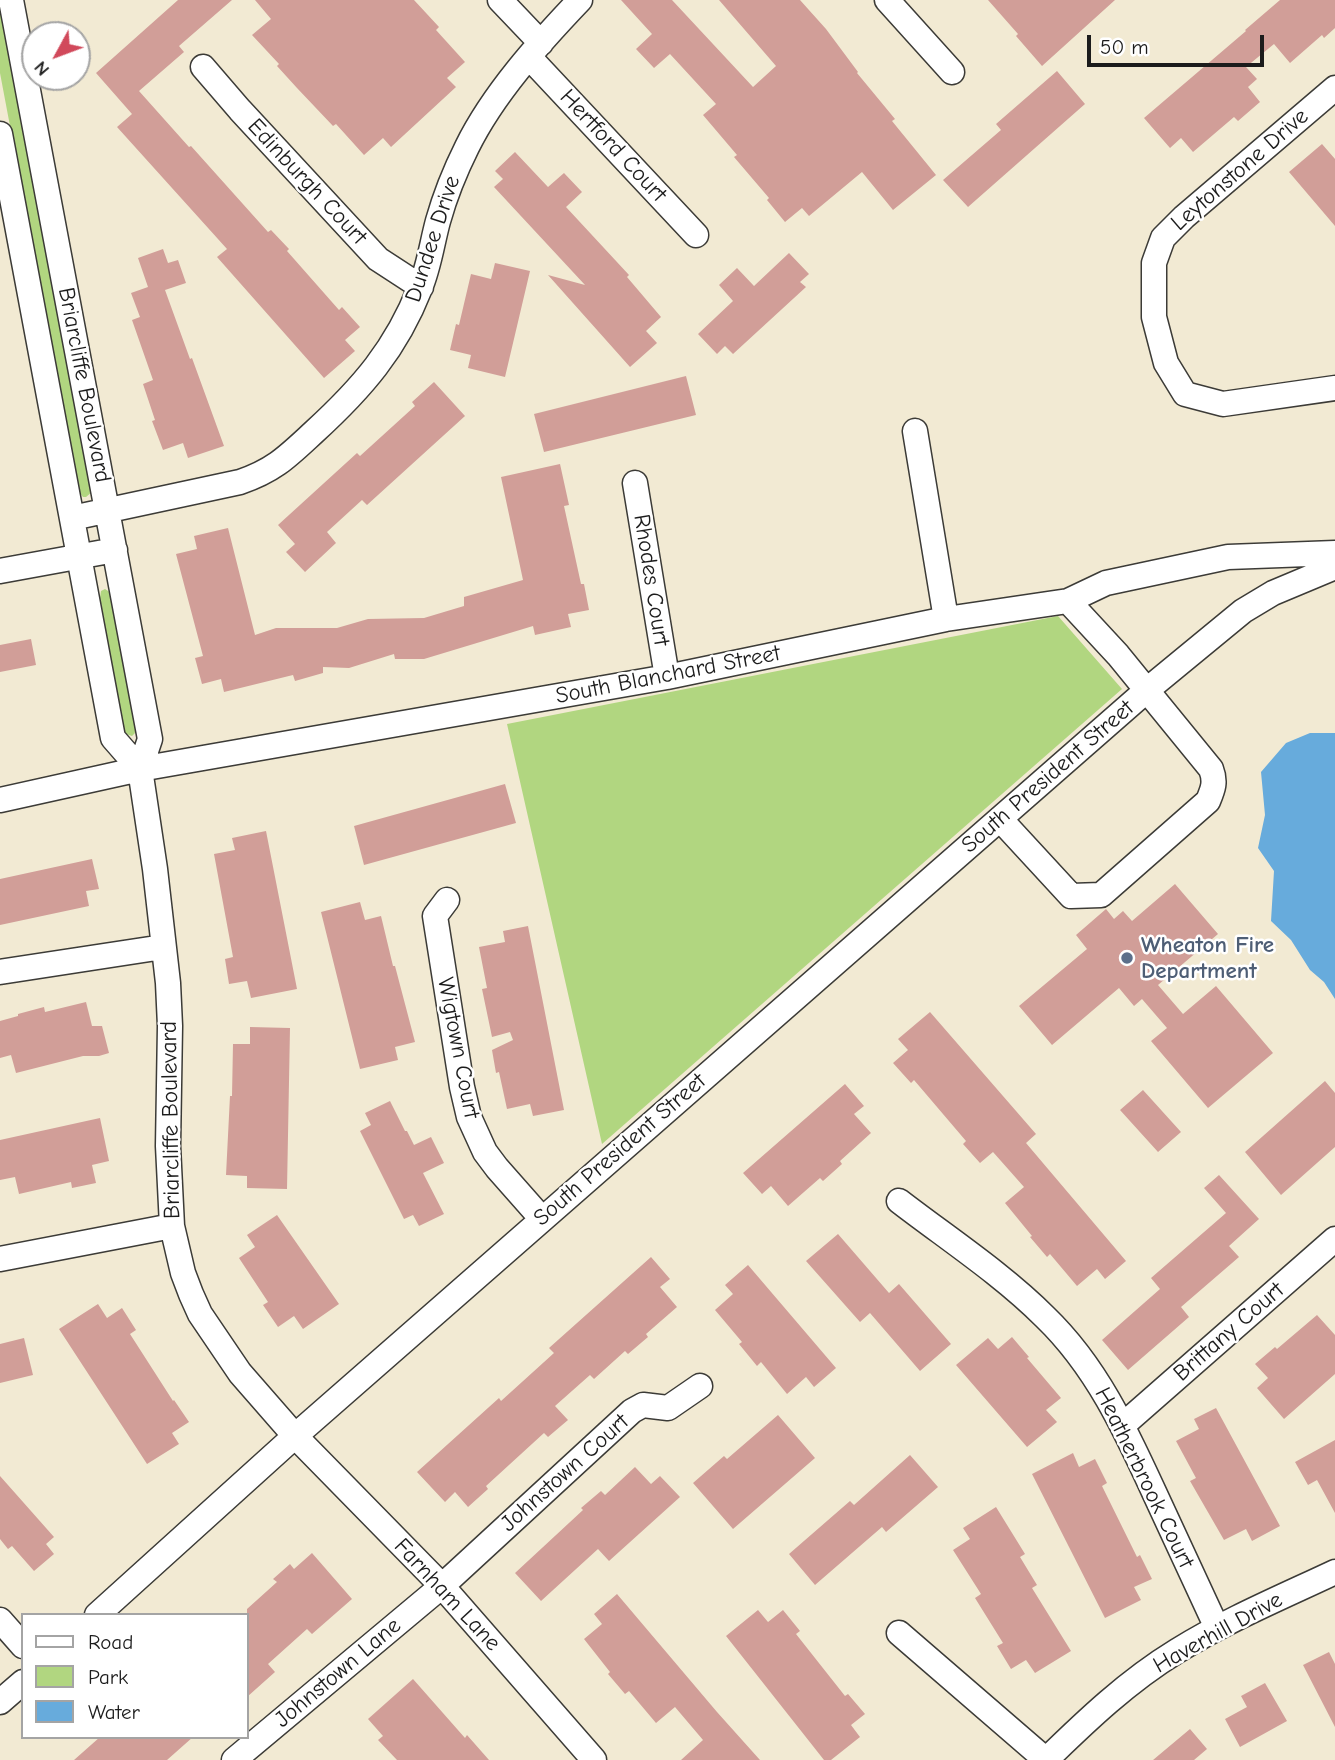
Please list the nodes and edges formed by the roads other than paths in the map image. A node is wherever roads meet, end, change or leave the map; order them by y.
1 (11, 0) edge
2 (500, 0) edge
3 (580, 0) edge
4 (887, 0) edge
5 (535, 50) junction
6 (203, 67) dead end
7 (952, 72) dead end
8 (1335, 88) edge
9 (0, 134) edge
10 (696, 235) dead end
11 (421, 287) junction
12 (1335, 388) edge
13 (915, 431) dead end
14 (635, 483) dead end
15 (108, 510) junction
16 (72, 518) junction
17 (115, 550) junction
18 (1335, 553) edge
19 (79, 556) junction
20 (1335, 567) edge
21 (0, 571) edge
22 (1068, 601) junction
23 (946, 619) junction
24 (667, 677) junction
25 (1147, 690) junction
26 (140, 769) junction
27 (0, 800) edge
28 (1000, 819) junction
29 (447, 900) dead end
30 (163, 947) junction
31 (0, 972) edge
32 (899, 1201) dead end
33 (542, 1219) junction
34 (172, 1226) junction
35 (1335, 1239) edge
36 (0, 1259) edge
37 (700, 1386) dead end
38 (1123, 1425) junction
39 (295, 1436) junction
40 (1335, 1572) edge
41 (442, 1586) junction
42 (99, 1613) edge
43 (0, 1620) edge
44 (1217, 1628) junction
45 (899, 1633) dead end
46 (21, 1644) edge
47 (21, 1684) edge
48 (0, 1702) edge
49 (234, 1760) edge
50 (594, 1760) edge
51 (1046, 1760) edge

1 - 15 street, Briarcliffe Boulevard
2 - 5 street, Hertford Court
3 - 5 street, Dundee Drive
4 - 7 street
5 - 10 street, Hertford Court
5 - 11 street, Dundee Drive
6 - 11 street, Edinburgh Court
8 - 12 street, Leytonstone Drive
9 - 16 street, Briarcliffe Boulevard
11 - 15 street, Dundee Drive
13 - 23 street
14 - 24 street, Rhodes Court
15 - 16 street, Dundee Drive
15 - 17 street, Briarcliffe Boulevard
16 - 19 street, Briarcliffe Boulevard
17 - 19 street
17 - 26 street, Briarcliffe Boulevard
18 - 22 street, South Blanchard Street
19 - 21 street
19 - 26 street, Briarcliffe Boulevard
20 - 25 street, South President Street
22 - 23 street, South Blanchard Street
22 - 25 street, South President Street
23 - 24 street, South Blanchard Street
24 - 26 street, South Blanchard Street
25 - 28 street, South President Street
25 - 28 street
26 - 27 street, South Blanchard Street
26 - 30 street, Briarcliffe Boulevard
28 - 33 street, South President Street
29 - 33 street, Wigtown Court
30 - 31 street
30 - 34 street, Briarcliffe Boulevard
32 - 38 street, Heatherbrook Court
33 - 39 street, South President Street
34 - 36 street
34 - 39 street, Briarcliffe Boulevard
35 - 38 street, Brittany Court
37 - 41 street, Johnstown Court
38 - 44 street, Heatherbrook Court
39 - 41 street, Farnham Lane
39 - 42 street, South President Street
40 - 44 street, Haverhill Drive
41 - 49 street, Johnstown Lane
41 - 50 street, Farnham Lane
43 - 46 street
44 - 51 street, Haverhill Drive
45 - 51 street
47 - 48 street

